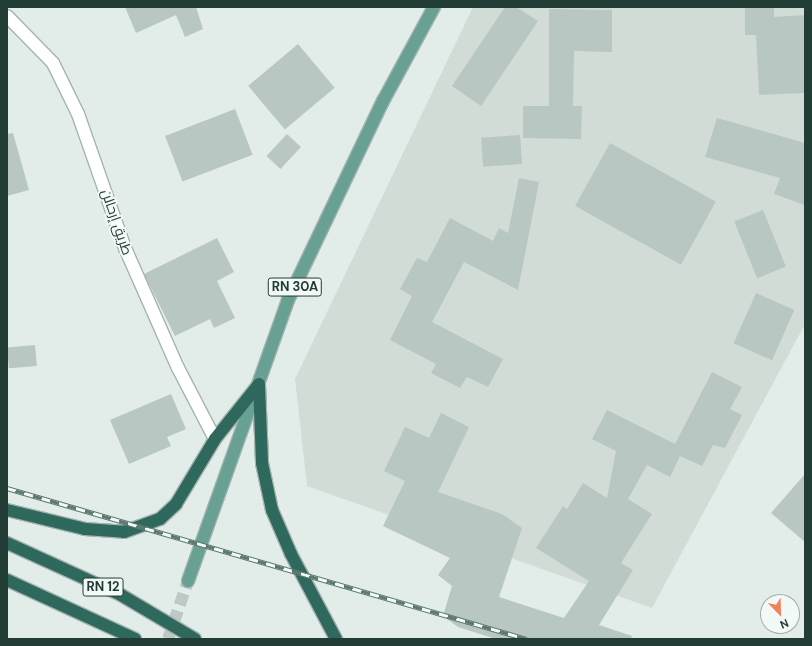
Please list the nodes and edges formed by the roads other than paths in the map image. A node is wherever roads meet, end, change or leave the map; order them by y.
1 (434, 7) edge
2 (7, 16) edge
3 (258, 384) junction
4 (215, 439) junction
5 (7, 510) edge
6 (7, 543) edge
7 (7, 580) edge
8 (188, 581) tunnel mouth
9 (135, 639) edge
10 (195, 639) edge
11 (336, 639) edge

1 - 3 main road, RN 30A
2 - 4 street, طريق إرحالن
3 - 4 highway
3 - 8 main road, RN 30A
3 - 11 highway
4 - 5 highway
6 - 10 highway, RN 12
7 - 9 highway, RN 12

